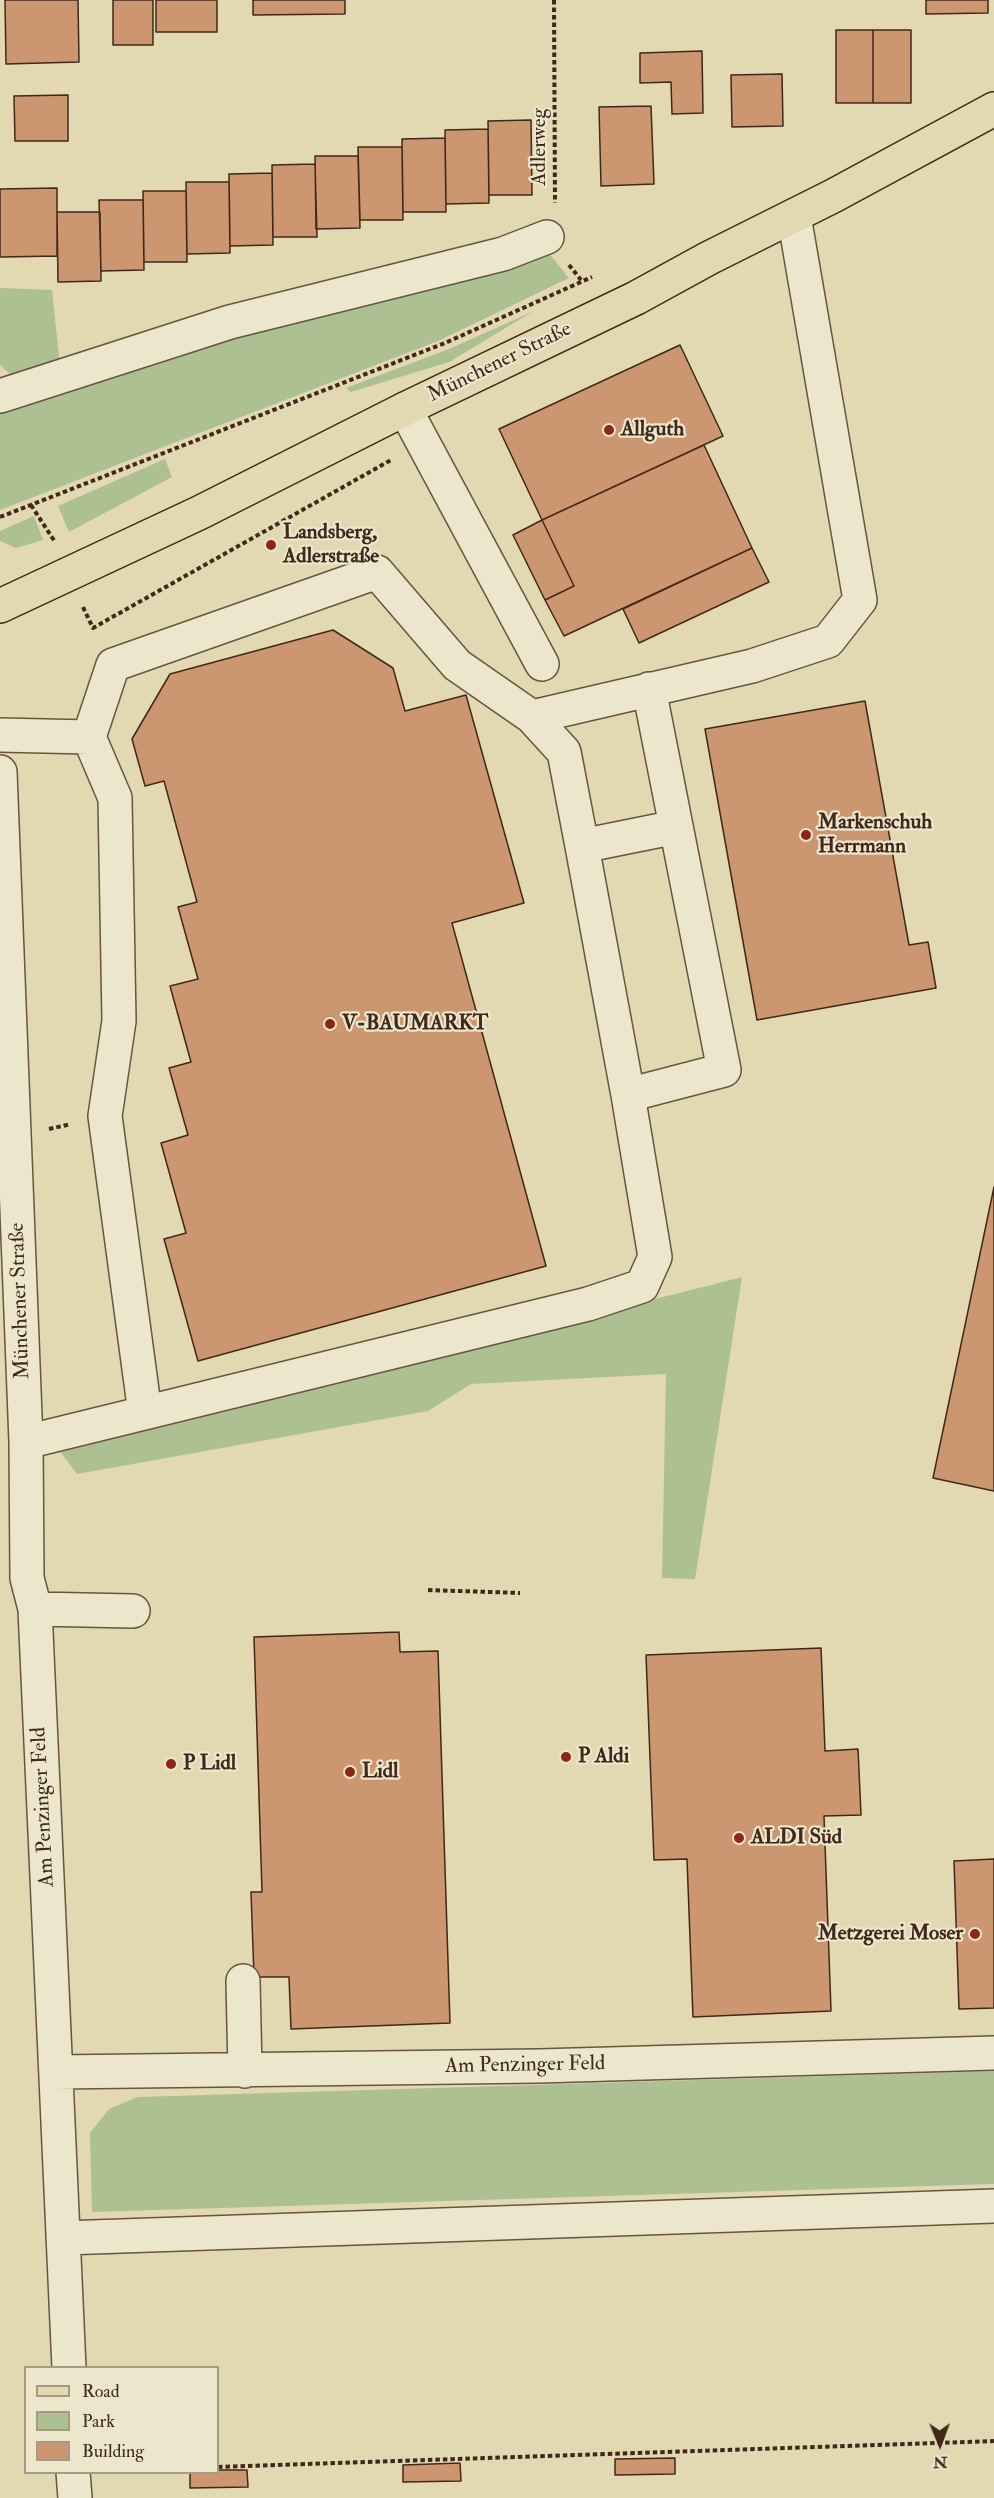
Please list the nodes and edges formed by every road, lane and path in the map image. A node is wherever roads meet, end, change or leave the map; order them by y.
1 (554, 0) edge
2 (994, 109) edge
3 (794, 216) junction
4 (547, 237) junction
5 (599, 274) dead end
6 (581, 280) junction
7 (0, 396) edge
8 (405, 409) junction
9 (0, 517) edge
10 (0, 606) edge
11 (542, 664) dead end
12 (649, 689) junction
13 (532, 717) junction
14 (0, 735) edge
15 (89, 737) junction
16 (0, 772) edge
17 (676, 826) junction
18 (582, 846) junction
19 (628, 1095) junction
20 (105, 1116) junction
21 (15, 1132) junction
22 (145, 1413) junction
23 (26, 1442) junction
24 (0, 1556) edge
25 (27, 1578) junction
26 (428, 1590) dead end
27 (520, 1593) dead end
28 (35, 1609) junction
29 (133, 1611) dead end
30 (243, 1981) dead end
31 (994, 2053) edge
32 (244, 2071) junction
33 (56, 2072) junction
34 (994, 2206) edge
35 (63, 2238) junction
36 (69, 2366) edge
37 (994, 2441) edge
38 (219, 2467) edge
39 (74, 2474) edge
40 (75, 2498) edge

1 - 4 path, Adlerweg
2 - 3 main road, Münchener Straße
3 - 8 main road, Münchener Straße
3 - 12 street
4 - 6 path
4 - 7 street
5 - 6 path
6 - 9 path
8 - 10 main road, Münchener Straße
8 - 11 street
12 - 13 street
12 - 17 street
13 - 15 street
13 - 18 street
14 - 15 street
15 - 20 street
16 - 21 street, Münchener Straße
17 - 18 street
17 - 19 street
18 - 19 street
19 - 22 street
20 - 21 path
20 - 22 street
21 - 23 street, Münchener Straße
22 - 23 street
23 - 25 street, Münchener Straße
24 - 25 street
25 - 28 street, Am Penzinger Feld
26 - 27 path
28 - 29 street
28 - 33 street, Am Penzinger Feld
30 - 32 street
31 - 32 street, Am Penzinger Feld
32 - 33 street, Am Penzinger Feld
33 - 35 street, Am Penzinger Feld
34 - 35 street
35 - 36 street, Am Penzinger Feld
37 - 38 path
39 - 40 street

